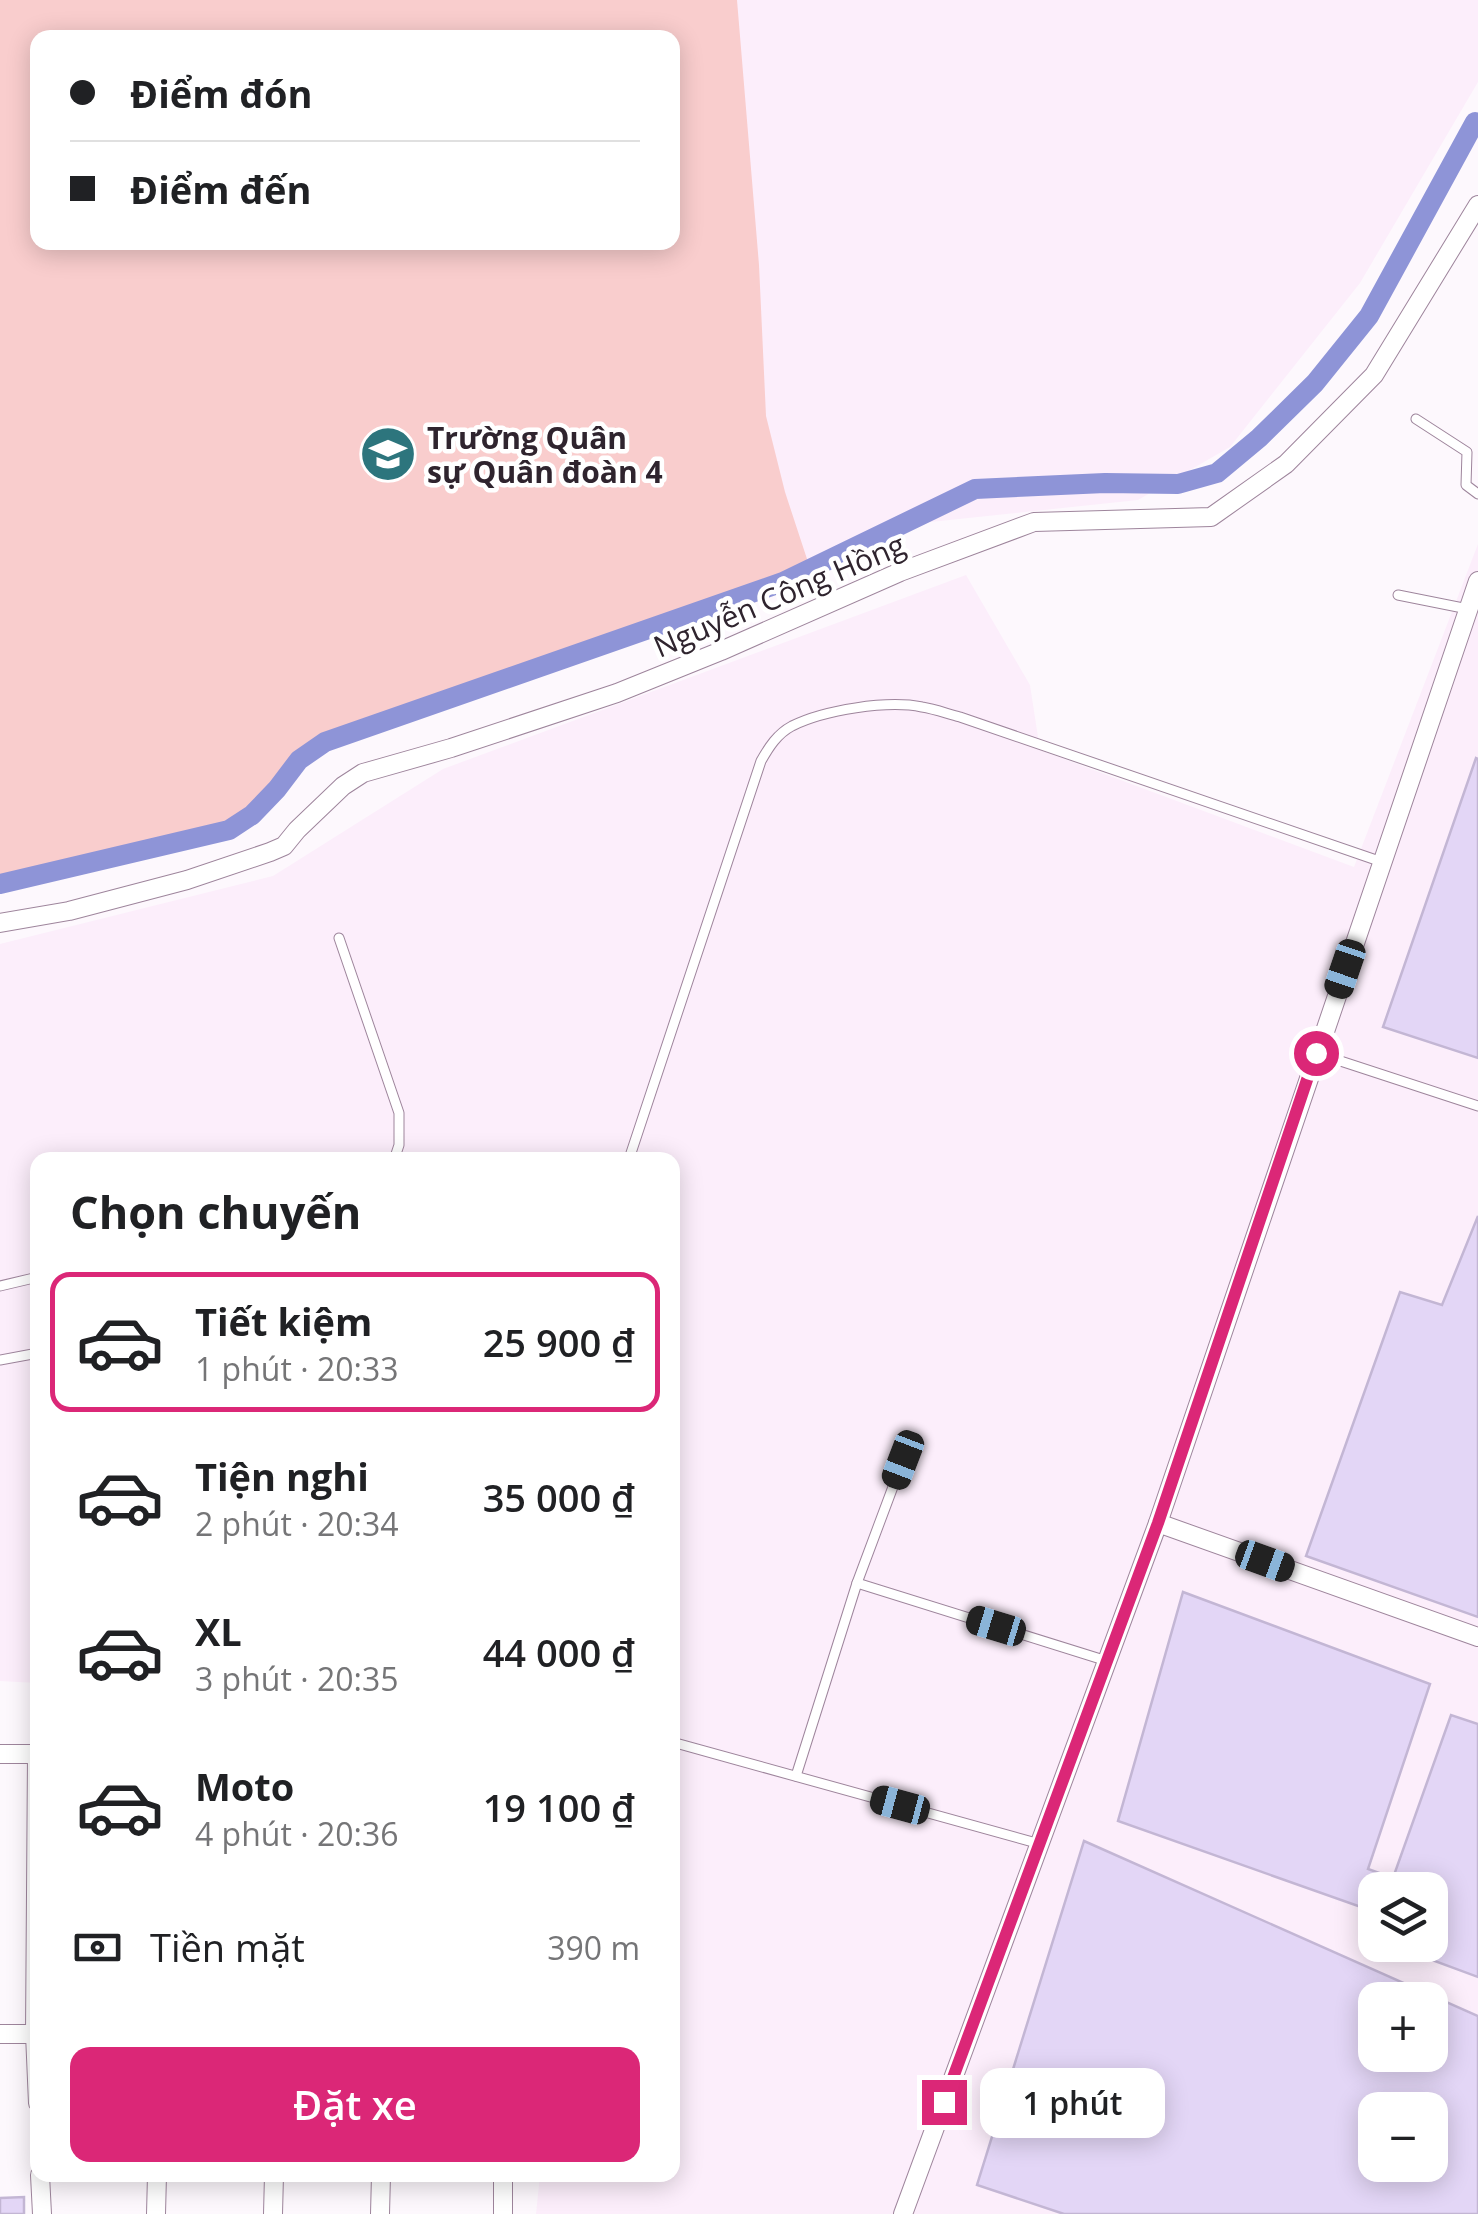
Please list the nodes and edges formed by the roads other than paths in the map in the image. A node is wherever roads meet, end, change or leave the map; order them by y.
1 (1478, 205) edge
2 (1416, 419) dead end
3 (1478, 494) edge
4 (1478, 581) edge
5 (1398, 595) dead end
6 (1468, 608) junction
7 (1382, 862) junction
8 (0, 923) edge
9 (339, 938) dead end
10 (1316, 1053) junction
11 (1478, 1106) edge
12 (396, 1152) edge
13 (631, 1152) edge
14 (30, 1278) edge
15 (0, 1286) edge
16 (30, 1354) edge
17 (0, 1360) edge
18 (903, 1460) dead end
19 (1158, 1523) junction
20 (857, 1583) junction
21 (1478, 1637) edge
22 (1107, 1662) junction
23 (680, 1744) edge
24 (0, 1754) edge
25 (30, 1754) edge
26 (796, 1776) junction
27 (1040, 1844) junction
28 (0, 2034) edge
29 (30, 2034) edge
30 (40, 2182) edge
31 (157, 2182) edge
32 (274, 2182) edge
33 (380, 2182) edge
34 (503, 2182) edge
35 (42, 2214) edge
36 (156, 2214) edge
37 (273, 2214) edge
38 (380, 2214) edge
39 (504, 2214) edge
40 (905, 2214) edge

1 - 8 street, Nguyễn Công Hồng
2 - 3 lane
4 - 6 street
5 - 6 lane
6 - 7 street
7 - 10 street
7 - 13 lane
9 - 12 lane
10 - 11 lane
10 - 19 street
14 - 15 lane
16 - 17 lane
18 - 20 lane
19 - 21 street
19 - 22 street
20 - 22 lane
20 - 26 lane
22 - 27 street
23 - 26 lane
24 - 25 street
26 - 27 lane
27 - 40 street
28 - 29 street
30 - 35 street
31 - 36 street
32 - 37 street
33 - 38 street
34 - 39 street

